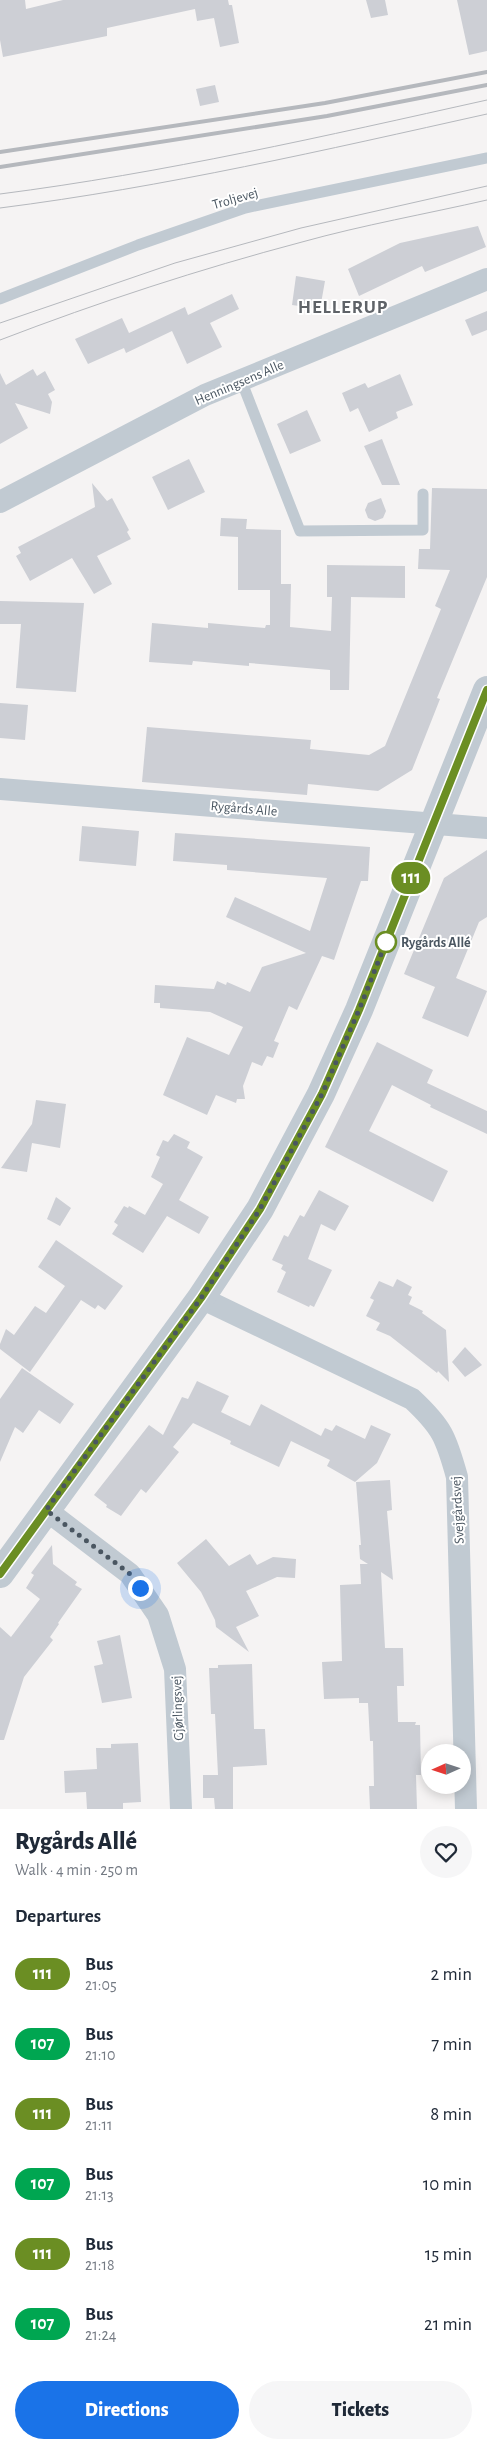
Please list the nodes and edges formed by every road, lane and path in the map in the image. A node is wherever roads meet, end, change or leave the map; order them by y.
1 (487, 158) edge
2 (487, 279) edge
3 (0, 299) edge
4 (242, 380) junction
5 (422, 494) dead end
6 (0, 502) edge
7 (487, 690) edge
8 (0, 789) edge
9 (433, 823) junction
10 (487, 828) edge
11 (201, 1298) junction
12 (46, 1510) junction
13 (0, 1574) edge
14 (181, 1809) edge
15 (466, 1809) edge

1 - 3 lane, Troljevej
2 - 4 street, Henningsens Alle
4 - 5 lane
4 - 6 street, Henningsens Alle
7 - 9 street
8 - 9 street, Rygårds Alle
9 - 10 street, Rygårds Alle
9 - 11 street
11 - 12 street
11 - 15 street, Svejgårdsvej
12 - 13 street
12 - 14 street, Gjørlingsvej

